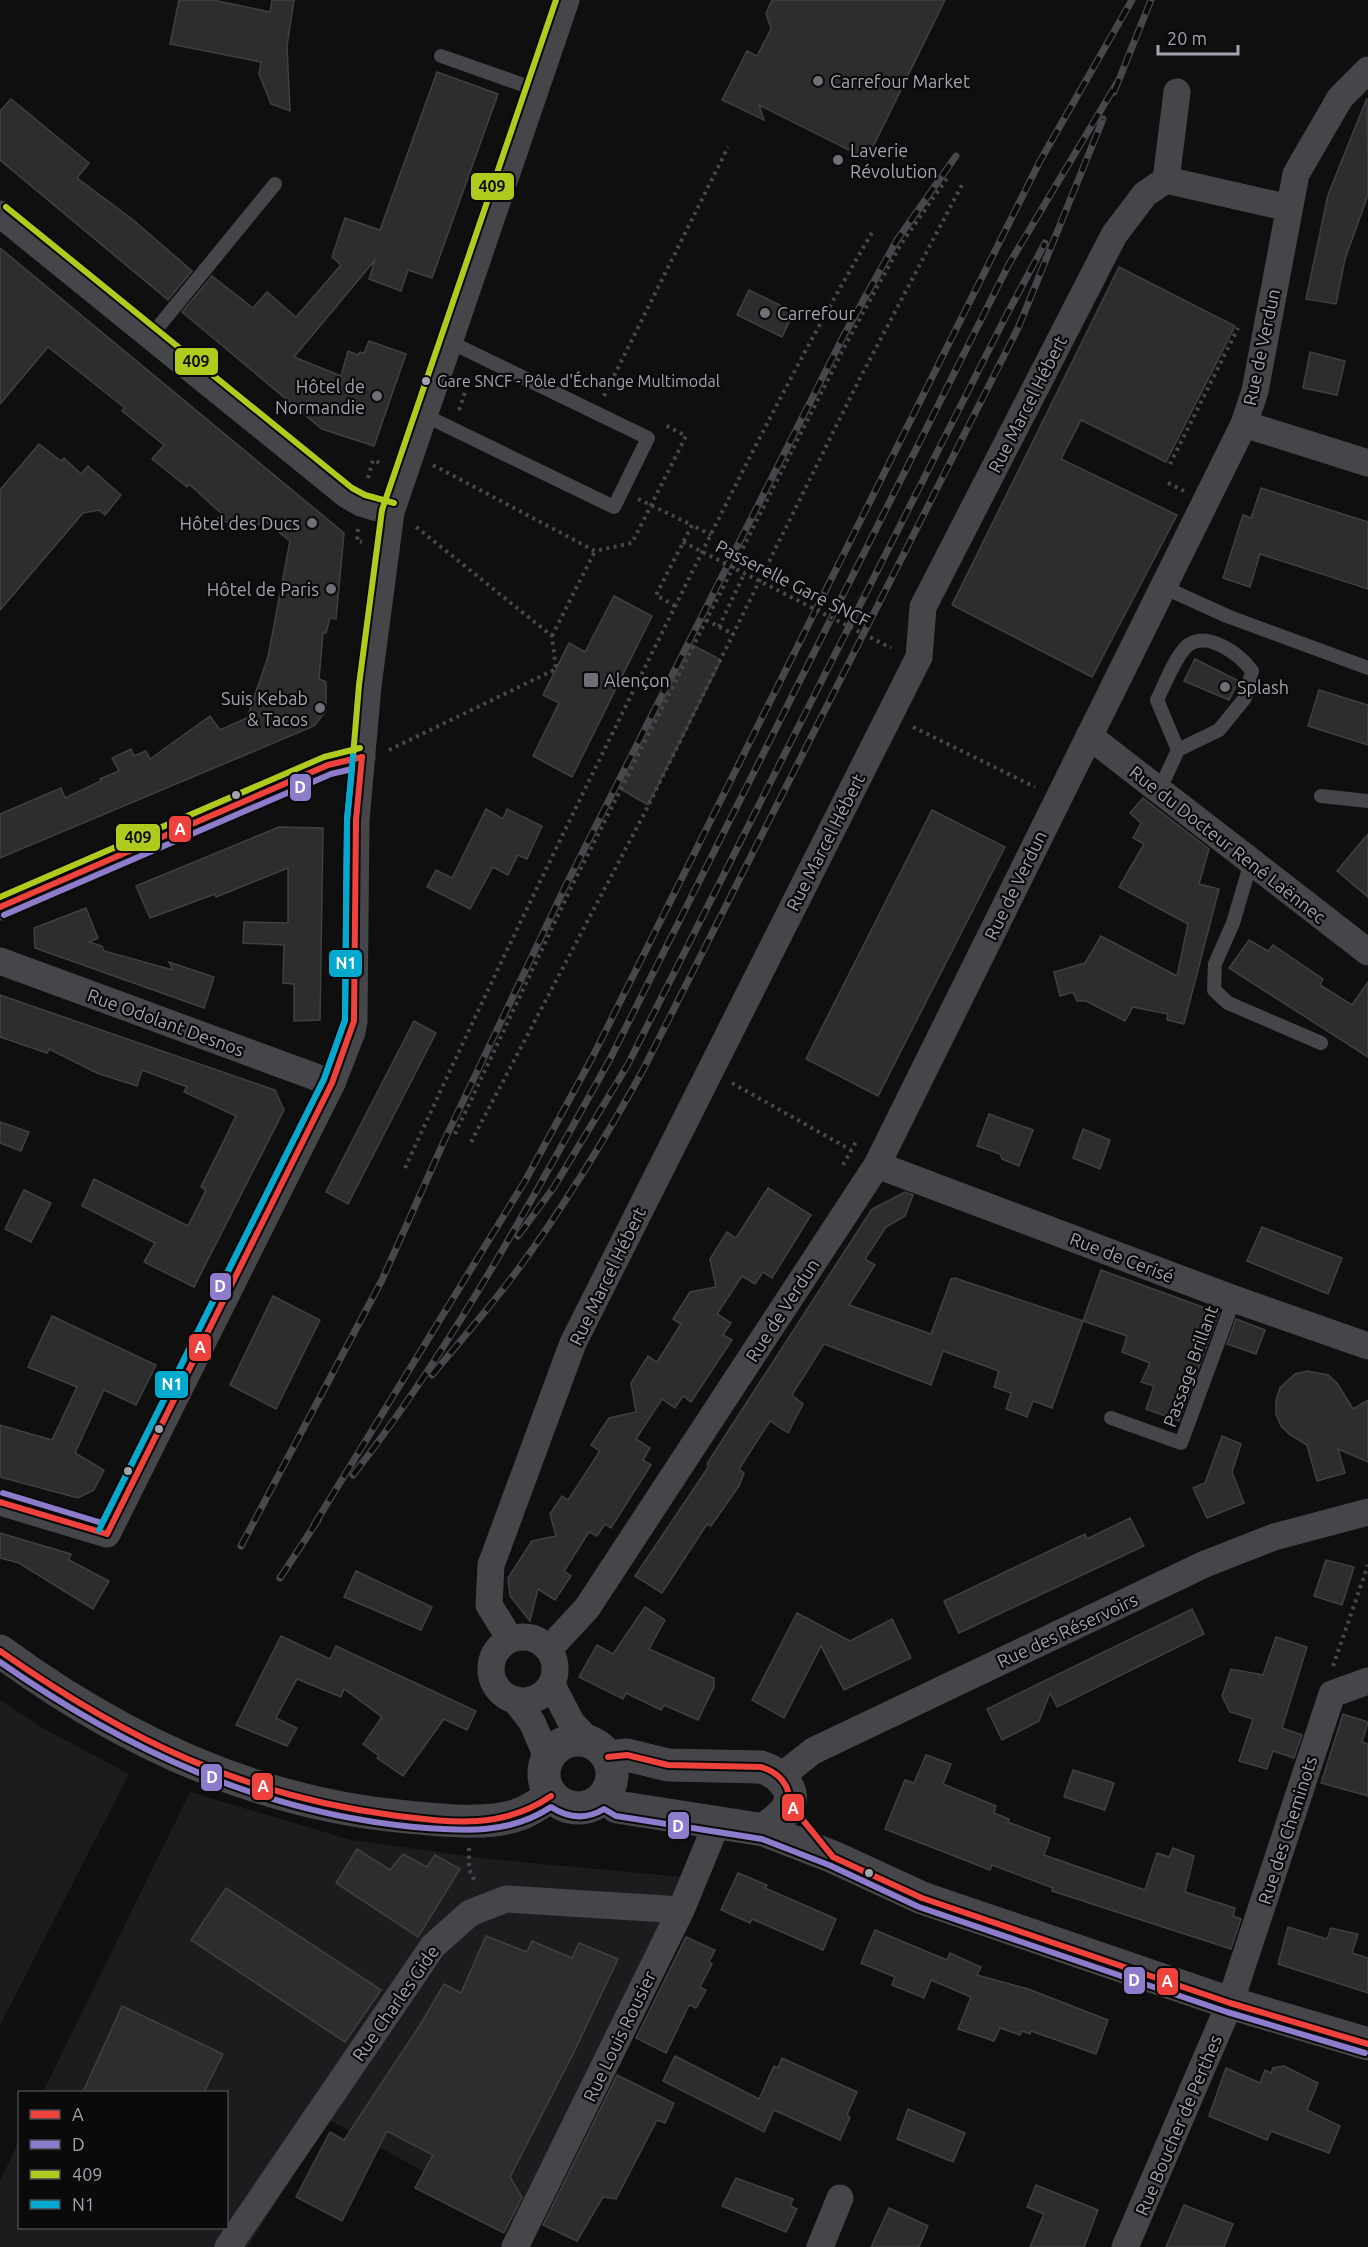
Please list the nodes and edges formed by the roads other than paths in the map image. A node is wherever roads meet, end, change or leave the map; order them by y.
1 (566, 0) edge
2 (441, 56) dead end
3 (1368, 70) edge
4 (535, 88) junction
5 (1177, 92) dead end
6 (1166, 180) junction
7 (275, 184) dead end
8 (1289, 208) junction
9 (0, 214) edge
10 (150, 336) junction
11 (450, 342) junction
12 (424, 415) junction
13 (1244, 424) junction
14 (1368, 463) edge
15 (391, 513) junction
16 (1163, 587) junction
17 (1368, 668) edge
18 (1089, 736) junction
19 (1178, 750) junction
20 (362, 757) junction
21 (1159, 791) junction
22 (1321, 796) dead end
23 (1368, 801) edge
24 (1251, 862) junction
25 (0, 907) edge
26 (1368, 952) edge
27 (0, 961) edge
28 (1321, 1043) dead end
29 (332, 1083) junction
30 (877, 1165) junction
31 (1234, 1299) junction
32 (1368, 1346) edge
33 (1111, 1418) dead end
34 (0, 1502) edge
35 (1368, 1512) edge
36 (510, 1639) junction
37 (549, 1649) junction
38 (0, 1651) edge
39 (1368, 1681) edge
40 (552, 1685) junction
41 (515, 1700) junction
42 (599, 1749) junction
43 (548, 1759) junction
44 (785, 1790) junction
45 (551, 1796) junction
46 (604, 1797) junction
47 (717, 1823) junction
48 (764, 1830) junction
49 (833, 1857) junction
50 (681, 1910) junction
51 (1230, 2002) junction
52 (1368, 2044) edge
53 (840, 2198) dead end
54 (228, 2247) edge
55 (515, 2247) edge
56 (820, 2247) edge
57 (1125, 2247) edge

1 - 4 street
2 - 4 lane
3 - 8 street, Rue de Verdun
4 - 11 street
5 - 6 street
6 - 8 street
6 - 36 street, Rue Marcel Hébert
7 - 10 lane
8 - 13 street, Rue de Verdun
9 - 10 street
10 - 15 street
11 - 12 street
11 - 12 lane
12 - 15 street
13 - 14 street
13 - 16 street, Rue de Verdun
15 - 20 street
16 - 17 lane
16 - 18 street, Rue de Verdun
18 - 21 street, Rue du Docteur René Laënnec
18 - 30 street, Rue de Verdun
19 - 19 lane
19 - 21 lane
20 - 25 street
20 - 29 street
21 - 24 street, Rue du Docteur René Laënnec
22 - 23 lane
24 - 26 street, Rue du Docteur René Laënnec
24 - 28 lane
27 - 29 street, Rue Odolant Desnos
29 - 34 street
30 - 31 street, Rue de Cerisé
30 - 37 street, Rue de Verdun
31 - 32 street, Rue de Cerisé
31 - 33 lane, Passage Brillant
35 - 44 street, Rue des Réservoirs
36 - 37 street
36 - 41 street
37 - 40 street
38 - 45 street
39 - 51 street, Rue des Cheminots
40 - 41 street
40 - 42 street
41 - 43 street
42 - 43 street
42 - 44 street
42 - 46 street
43 - 45 street
44 - 48 street
44 - 49 street
45 - 46 street
46 - 47 street
47 - 48 street
47 - 50 street, Rue Louis Rousier
48 - 49 street
49 - 51 street
50 - 54 street, Rue Charles Gide
50 - 55 street, Rue Louis Rousier
51 - 52 street
51 - 57 street, Rue Boucher de Perthes
53 - 56 street

